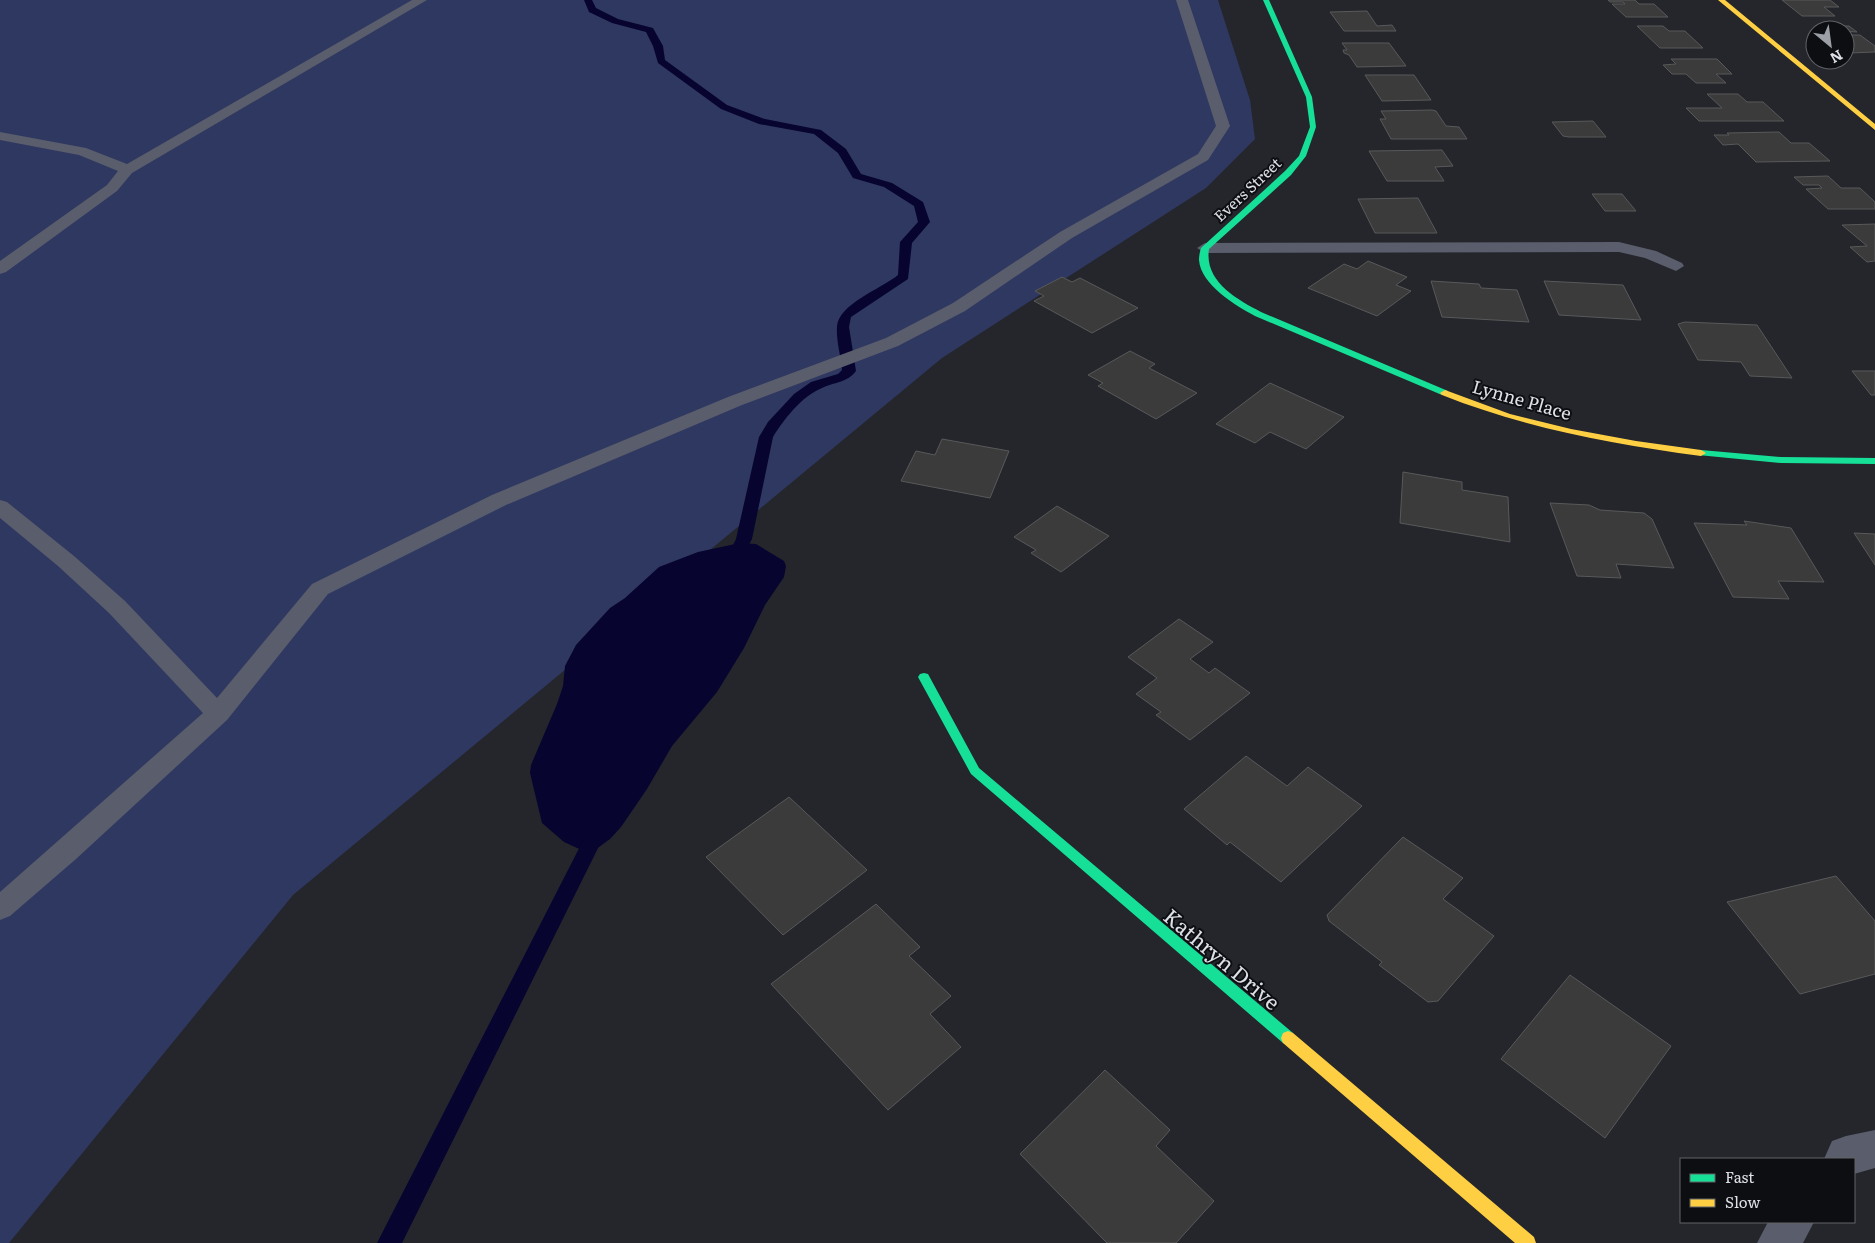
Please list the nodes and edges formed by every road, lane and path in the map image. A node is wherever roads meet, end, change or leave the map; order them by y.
1 (421, 0) edge
2 (1182, 0) edge
3 (1266, 0) edge
4 (1721, 0) edge
5 (1875, 128) edge
6 (0, 136) edge
7 (126, 170) junction
8 (1203, 252) junction
9 (1676, 266) dead end
10 (0, 269) edge
11 (1875, 461) edge
12 (0, 507) edge
13 (924, 677) dead end
14 (218, 714) junction
15 (0, 908) edge
16 (1875, 1149) edge
17 (1844, 1158) edge
18 (1793, 1223) edge
19 (1528, 1243) edge
20 (1777, 1243) edge

1 - 7 lane
2 - 14 lane
3 - 8 street, Evers Street
4 - 5 street
6 - 7 lane
7 - 10 lane
8 - 9 lane
8 - 11 street, Lynne Place
12 - 14 lane
13 - 19 street, Kathryn Drive
14 - 15 lane
16 - 17 street
18 - 20 street

